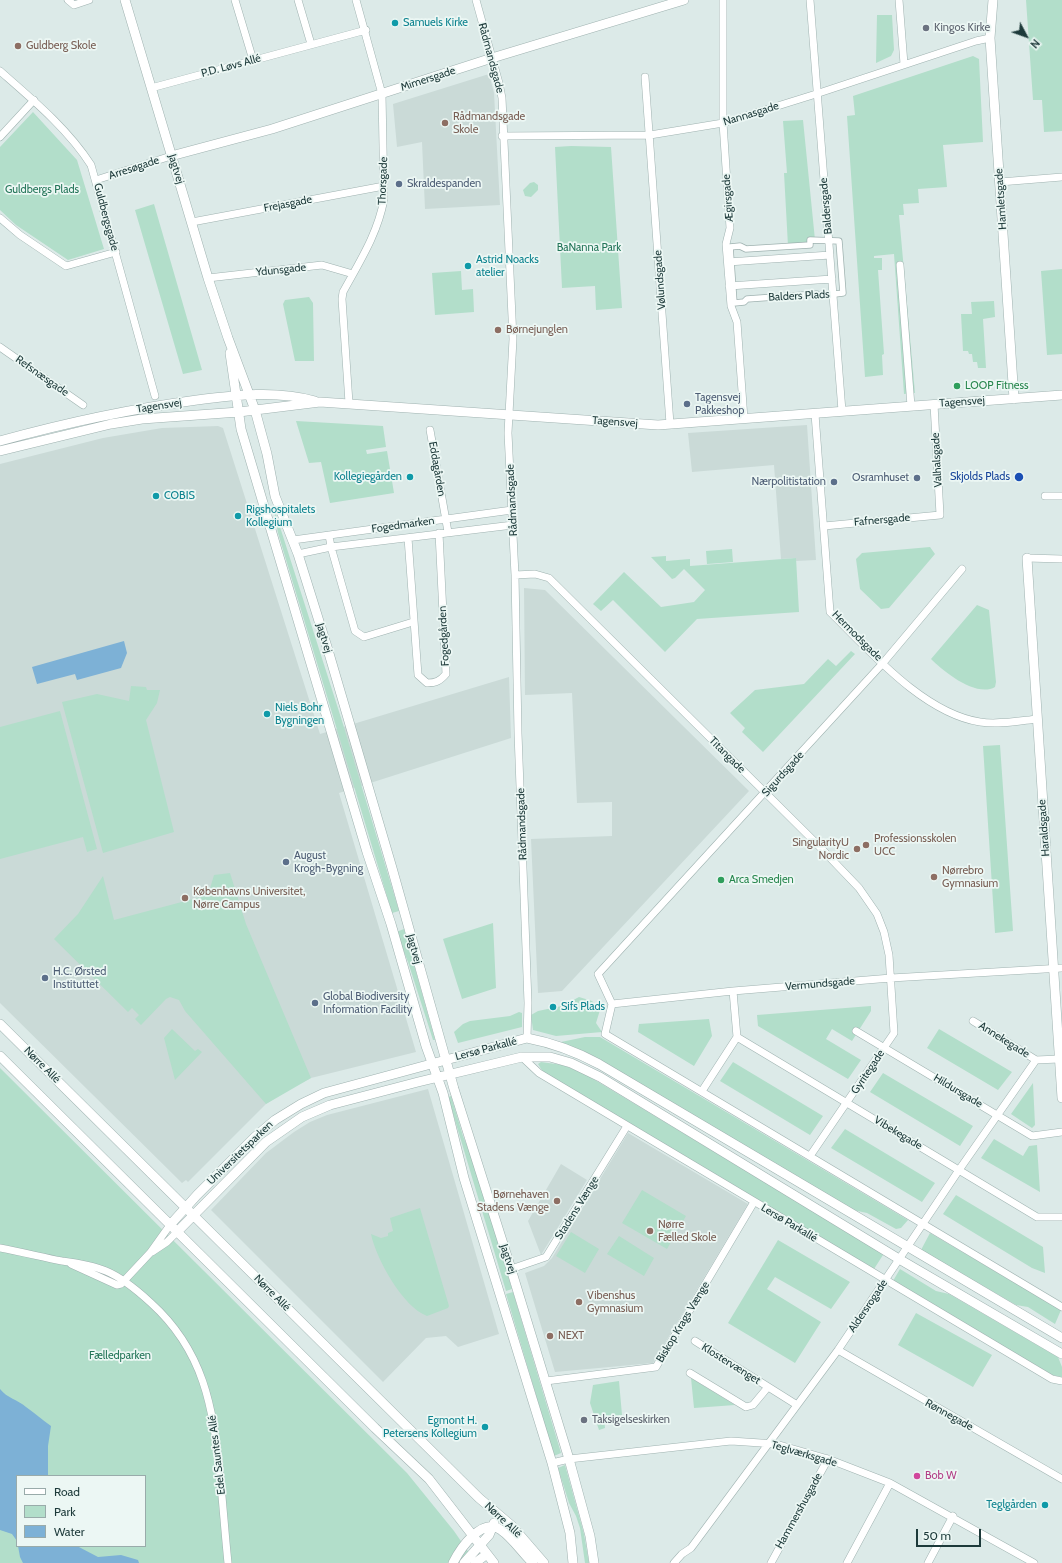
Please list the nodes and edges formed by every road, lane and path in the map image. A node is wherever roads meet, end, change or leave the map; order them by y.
1 (68, 0) edge
2 (89, 0) edge
3 (125, 0) edge
4 (235, 0) edge
5 (298, 0) edge
6 (356, 0) edge
7 (476, 0) edge
8 (684, 0) edge
9 (723, 0) edge
10 (810, 0) edge
11 (899, 0) edge
12 (993, 0) edge
13 (366, 30) junction
14 (990, 38) junction
15 (311, 44) junction
16 (492, 58) junction
17 (253, 60) junction
18 (904, 64) junction
19 (0, 71) edge
20 (645, 77) dead end
21 (151, 88) junction
22 (382, 94) junction
23 (816, 94) junction
24 (34, 100) junction
25 (723, 123) junction
26 (650, 135) junction
27 (502, 136) junction
28 (0, 137) edge
29 (172, 156) junction
30 (1062, 177) edge
31 (96, 180) junction
32 (1000, 182) junction
33 (384, 186) junction
34 (0, 218) edge
35 (192, 222) junction
36 (828, 240) junction
37 (116, 252) junction
38 (830, 255) junction
39 (729, 262) junction
40 (900, 265) dead end
41 (353, 274) junction
42 (208, 278) junction
43 (832, 279) junction
44 (731, 286) junction
45 (833, 294) junction
46 (228, 338) junction
47 (0, 347) edge
48 (250, 395) junction
49 (1062, 395) edge
50 (155, 396) dead end
51 (236, 396) junction
52 (1014, 399) junction
53 (320, 402) junction
54 (348, 403) junction
55 (934, 404) junction
56 (84, 405) dead end
57 (911, 406) junction
58 (254, 410) junction
59 (842, 411) junction
60 (239, 412) junction
61 (815, 414) junction
62 (509, 415) junction
63 (744, 419) junction
64 (670, 424) junction
65 (430, 430) dead end
66 (0, 441) edge
67 (0, 452) edge
68 (1045, 496) dead end
69 (1062, 496) edge
70 (512, 510) junction
71 (940, 515) joint
72 (446, 519) junction
73 (513, 525) junction
74 (824, 526) junction
75 (448, 532) junction
76 (439, 533) junction
77 (329, 535) junction
78 (408, 538) junction
79 (293, 540) junction
80 (331, 547) junction
81 (298, 554) junction
82 (1027, 558) joint
83 (1062, 559) edge
84 (962, 569) dead end
85 (515, 575) junction
86 (413, 622) junction
87 (883, 662) junction
88 (1037, 720) junction
89 (765, 793) junction
90 (1058, 968) edge
91 (892, 978) junction
92 (733, 991) junction
93 (528, 1003) joint
94 (612, 1004) junction
95 (973, 1021) dead end
96 (0, 1024) edge
97 (856, 1031) dead end
98 (737, 1037) junction
99 (527, 1038) junction
100 (885, 1048) junction
101 (0, 1056) edge
102 (522, 1057) junction
103 (1059, 1059) junction
104 (446, 1060) junction
105 (1036, 1060) junction
106 (432, 1064) junction
107 (450, 1074) junction
108 (437, 1077) junction
109 (702, 1091) junction
110 (1062, 1098) edge
111 (847, 1102) junction
112 (998, 1114) junction
113 (627, 1126) junction
114 (1062, 1132) edge
115 (810, 1156) junction
116 (958, 1170) junction
117 (754, 1202) junction
118 (186, 1207) junction
119 (194, 1215) junction
120 (1062, 1217) edge
121 (922, 1223) junction
122 (170, 1225) junction
123 (177, 1232) junction
124 (907, 1247) junction
125 (0, 1248) edge
126 (150, 1253) junction
127 (899, 1259) junction
128 (511, 1269) junction
129 (885, 1281) junction
130 (124, 1282) junction
131 (1062, 1307) edge
132 (1062, 1338) edge
133 (695, 1341) dead end
134 (838, 1350) junction
135 (1062, 1354) edge
136 (690, 1374) dead end
137 (546, 1381) junction
138 (1062, 1382) edge
139 (768, 1387) junction
140 (797, 1405) junction
141 (767, 1443) junction
142 (569, 1459) junction
143 (828, 1459) junction
144 (552, 1463) junction
145 (1062, 1479) edge
146 (890, 1483) junction
147 (495, 1512) junction
148 (953, 1516) junction
149 (494, 1526) junction
150 (473, 1536) junction
151 (480, 1545) junction
152 (487, 1554) junction
153 (228, 1563) edge
154 (453, 1563) edge
155 (464, 1563) edge
156 (475, 1563) edge
157 (494, 1563) edge
158 (533, 1563) edge
159 (544, 1563) edge
160 (573, 1563) edge
161 (594, 1563) edge
162 (674, 1563) edge
163 (771, 1563) edge
164 (848, 1563) edge
165 (928, 1563) edge
166 (1034, 1563) edge

1 - 2 street
3 - 21 street, Jagtvej
4 - 17 street
5 - 15 street
6 - 13 street, Thorsgade
7 - 16 street, Rådmandsgade
8 - 16 street, Mimersgade
9 - 25 street, Ægirsgade
10 - 23 street, Baldersgade
11 - 18 street
12 - 14 street, Hamletsgade
13 - 15 street, P.D. Løvs Allé
13 - 22 street, Thorsgade
14 - 18 street, Nannasgade
14 - 32 street, Hamletsgade
15 - 17 street, P.D. Løvs Allé
16 - 22 street, Mimersgade
16 - 27 street, Rådmandsgade
17 - 21 street, P.D. Løvs Allé
18 - 23 street, Nannasgade
19 - 24 street, Guldbergsgade
20 - 26 street, Vølundsgade
21 - 29 street, Jagtvej
22 - 29 street, Mimersgade
22 - 33 street, Thorsgade
23 - 25 street, Nannasgade
23 - 36 street, Baldersgade
24 - 28 street
24 - 31 street, Guldbergsgade
25 - 26 street, Nannasgade
25 - 39 street, Ægirsgade
26 - 27 street, Nannasgade
26 - 64 street, Vølundsgade
27 - 62 street, Rådmandsgade
29 - 31 street, Arresøgade
29 - 35 street, Jagtvej
30 - 32 street
31 - 37 street, Guldbergsgade
32 - 52 street, Hamletsgade
33 - 35 street, Frejasgade
33 - 41 street, Thorsgade
34 - 37 street
35 - 42 street, Jagtvej
36 - 38 street, Baldersgade
36 - 39 street
36 - 45 street, Balders Plads
37 - 50 street, Guldbergsgade
38 - 39 street
38 - 43 street, Baldersgade
39 - 44 street, Ægirsgade
40 - 57 street
41 - 42 street, Ydunsgade
41 - 54 street, Thorsgade
42 - 46 street, Jagtvej
43 - 44 street, Balders Plads
43 - 45 street, Baldersgade
44 - 45 street, Balders Plads
44 - 63 street, Ægirsgade
45 - 59 street, Baldersgade
46 - 48 street, Jagtvej
46 - 51 street, Jagtvej
47 - 56 street, Refsnæsgade
48 - 51 street, Tagensvej
48 - 53 street, Tagensvej
48 - 58 street, Jagtvej
49 - 52 street, Tagensvej
51 - 60 street, Jagtvej
51 - 66 street, Tagensvej
52 - 55 street, Tagensvej
53 - 54 street, Tagensvej
53 - 58 street, Tagensvej
54 - 62 street, Tagensvej
55 - 57 street, Tagensvej
55 - 71 street, Valhalsgade
57 - 59 street, Tagensvej
58 - 60 street, Tagensvej
58 - 79 street, Jagtvej
59 - 61 street, Tagensvej
60 - 67 street, Tagensvej
60 - 106 street, Jagtvej
61 - 63 street, Tagensvej
61 - 74 street, Hermodsgade
62 - 64 street, Tagensvej
62 - 70 street, Rådmandsgade
63 - 64 street, Tagensvej
65 - 72 street, Eddagården
68 - 69 street
70 - 72 street, Fogedmarken
70 - 73 street, Rådmandsgade
71 - 74 street, Fafnersgade
72 - 75 street, Eddagården
72 - 77 street, Fogedmarken
73 - 75 street, Fogedmarken
73 - 85 street, Rådmandsgade
74 - 87 street, Hermodsgade
75 - 76 street, Fogedmarken
76 - 78 street, Fogedmarken
76 - 86 street, Fogedgården
77 - 79 street, Fogedmarken
77 - 80 street
78 - 80 street, Fogedmarken
78 - 86 street, Fogedgården
79 - 81 street, Jagtvej
80 - 81 street, Fogedmarken
80 - 86 street
81 - 104 street, Jagtvej
82 - 83 street
82 - 88 street, Haraldsgade
84 - 87 street, Sigurdsgade
85 - 89 street, Titangade
85 - 93 street, Rådmandsgade
87 - 88 street, Hermodsgade
87 - 89 street, Sigurdsgade
88 - 90 street, Haraldsgade
89 - 91 street, Titangade
89 - 94 street, Sigurdsgade
90 - 91 street, Vermundsgade
90 - 103 street, Haraldsgade
91 - 92 street, Vermundsgade
91 - 100 street, Gyritegade
92 - 94 street, Vermundsgade
92 - 98 street
93 - 99 street, Lersø Parkallé
94 - 109 street
95 - 105 street, Annekegade
96 - 118 street, Nørre Allé
97 - 100 street, Hildursgade
98 - 109 street
98 - 111 street, Vibekegade
99 - 104 street, Lersø Parkallé
99 - 124 street, Lersø Parkallé
100 - 111 street, Gyritegade
100 - 112 street, Hildursgade
101 - 122 street, Nørre Allé
102 - 107 street, Lersø Parkallé
102 - 113 street, Lersø Parkallé
102 - 127 street, Lersø Parkallé
103 - 105 street
103 - 110 street, Haraldsgade
104 - 106 street, Universitetsparken
104 - 107 street, Jagtvej
105 - 112 street, Aldersrogade
106 - 108 street, Jagtvej
106 - 118 street, Universitetsparken
107 - 108 street, Universitetsparken
107 - 128 street, Jagtvej
108 - 119 street, Universitetsparken
108 - 144 street, Jagtvej
109 - 115 street
111 - 115 street, Gyritegade
111 - 116 street, Vibekegade
112 - 114 street, Hildursgade
112 - 116 street, Aldersrogade
113 - 117 street, Lersø Parkallé
113 - 128 street, Stadens Vænge
115 - 121 street
116 - 120 street, Vibekegade
116 - 121 street, Aldersrogade
117 - 129 street, Lersø Parkallé
117 - 137 street, Biskop Krags Vænge
118 - 119 street, Nørre Allé
118 - 122 street, Universitetsparken
119 - 123 street, Universitetsparken
119 - 147 street, Nørre Allé
121 - 124 street, Aldersrogade
121 - 131 street
122 - 123 street, Nørre Allé
122 - 126 street, Universitetsparken
123 - 126 street, Universitetsparken
123 - 150 street, Nørre Allé
124 - 127 street, Aldersrogade
124 - 132 street, Lersø Parkallé
125 - 130 street, Edel Sauntes Allé
126 - 130 street, Universitetsparken
127 - 129 street, Aldersrogade
127 - 135 street, Lersø Parkallé
128 - 137 street, Jagtvej
129 - 134 street, Aldersrogade
129 - 138 street, Lersø Parkallé
130 - 153 street, Edel Sauntes Allé
133 - 139 street, Klostervænget
134 - 140 street, Aldersrogade
134 - 145 street, Rønnegade
136 - 139 street, Klostervænget
137 - 142 street, Jagtvej
139 - 140 street, Klostervænget
140 - 141 street, Aldersrogade
141 - 142 street, Teglværksgade
141 - 143 street, Teglværksgade
141 - 162 street, Aldersrogade
142 - 144 street, Teglværksgade
142 - 161 street, Jagtvej
143 - 146 street, Teglværksgade
143 - 163 street, Hammershusgade
144 - 160 street, Jagtvej
146 - 148 street, Teglværksgade
146 - 164 street
147 - 149 street
147 - 159 street, Nørre Allé
148 - 165 street
148 - 166 street, Teglværksgade
149 - 150 street
149 - 151 street
149 - 158 street
150 - 151 street, Nørre Allé
150 - 154 street
151 - 152 street, Nørre Allé
151 - 155 street
152 - 156 street
152 - 157 street, Nørre Allé

